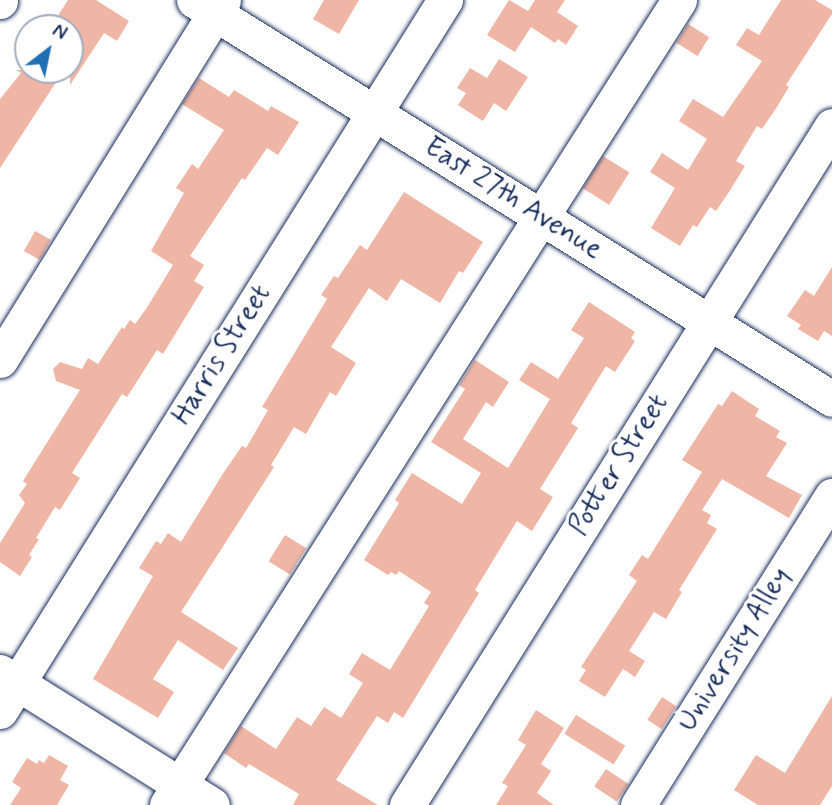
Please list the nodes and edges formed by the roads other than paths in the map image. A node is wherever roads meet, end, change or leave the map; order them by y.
1 (445, 0) edge
2 (679, 0) edge
3 (211, 4) edge
4 (374, 113) junction
5 (832, 126) edge
6 (542, 218) junction
7 (709, 322) junction
8 (0, 360) edge
9 (832, 399) edge
10 (832, 496) edge
11 (6, 689) edge
12 (173, 795) edge
13 (212, 805) edge
14 (407, 805) edge
15 (638, 805) edge

1 - 4 street, Harris Street
2 - 6 street
3 - 4 street, East 27th Avenue
3 - 8 street
4 - 6 street, East 27th Avenue
4 - 11 street, Harris Street
5 - 7 street, Potter Street
6 - 7 street, East 27th Avenue
6 - 12 street
7 - 9 street, East 27th Avenue
7 - 14 street, Potter Street
10 - 15 street, University Alley
11 - 12 street
12 - 13 street

